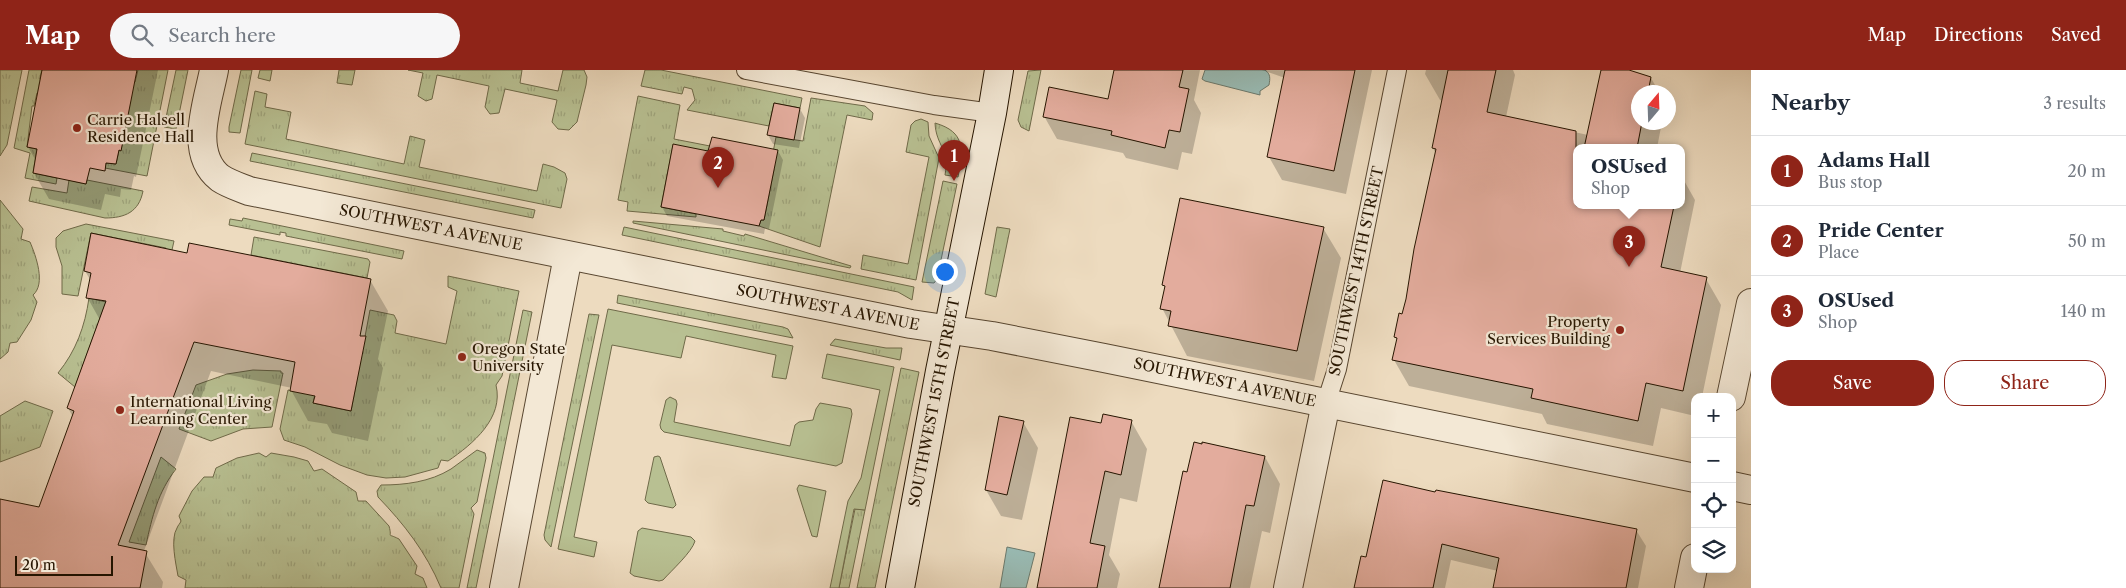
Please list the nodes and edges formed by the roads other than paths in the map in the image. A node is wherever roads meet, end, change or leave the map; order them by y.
1 (214, 70) edge
2 (746, 70) edge
3 (999, 70) edge
4 (1398, 70) edge
5 (992, 113) junction
6 (568, 256) junction
7 (1751, 303) edge
8 (948, 330) junction
9 (1732, 393) edge
10 (1326, 403) junction
11 (1691, 477) edge
12 (1736, 487) edge
13 (1751, 490) edge
14 (1692, 573) edge
15 (504, 588) edge
16 (900, 588) edge
17 (1288, 588) edge
18 (1689, 588) edge

1 - 6 street, SOUTHWEST A AVENUE
2 - 5 lane
3 - 5 street, SOUTHWEST 15TH STREET
4 - 10 lane, SOUTHWEST 14TH STREET
5 - 8 street, SOUTHWEST 15TH STREET
6 - 8 street, SOUTHWEST A AVENUE
6 - 15 street
7 - 9 street
8 - 10 street, SOUTHWEST A AVENUE
8 - 16 street, SOUTHWEST 15TH STREET
10 - 11 street, SOUTHWEST A AVENUE
10 - 17 street, SOUTHWEST 14TH STREET
12 - 13 street
14 - 18 street

